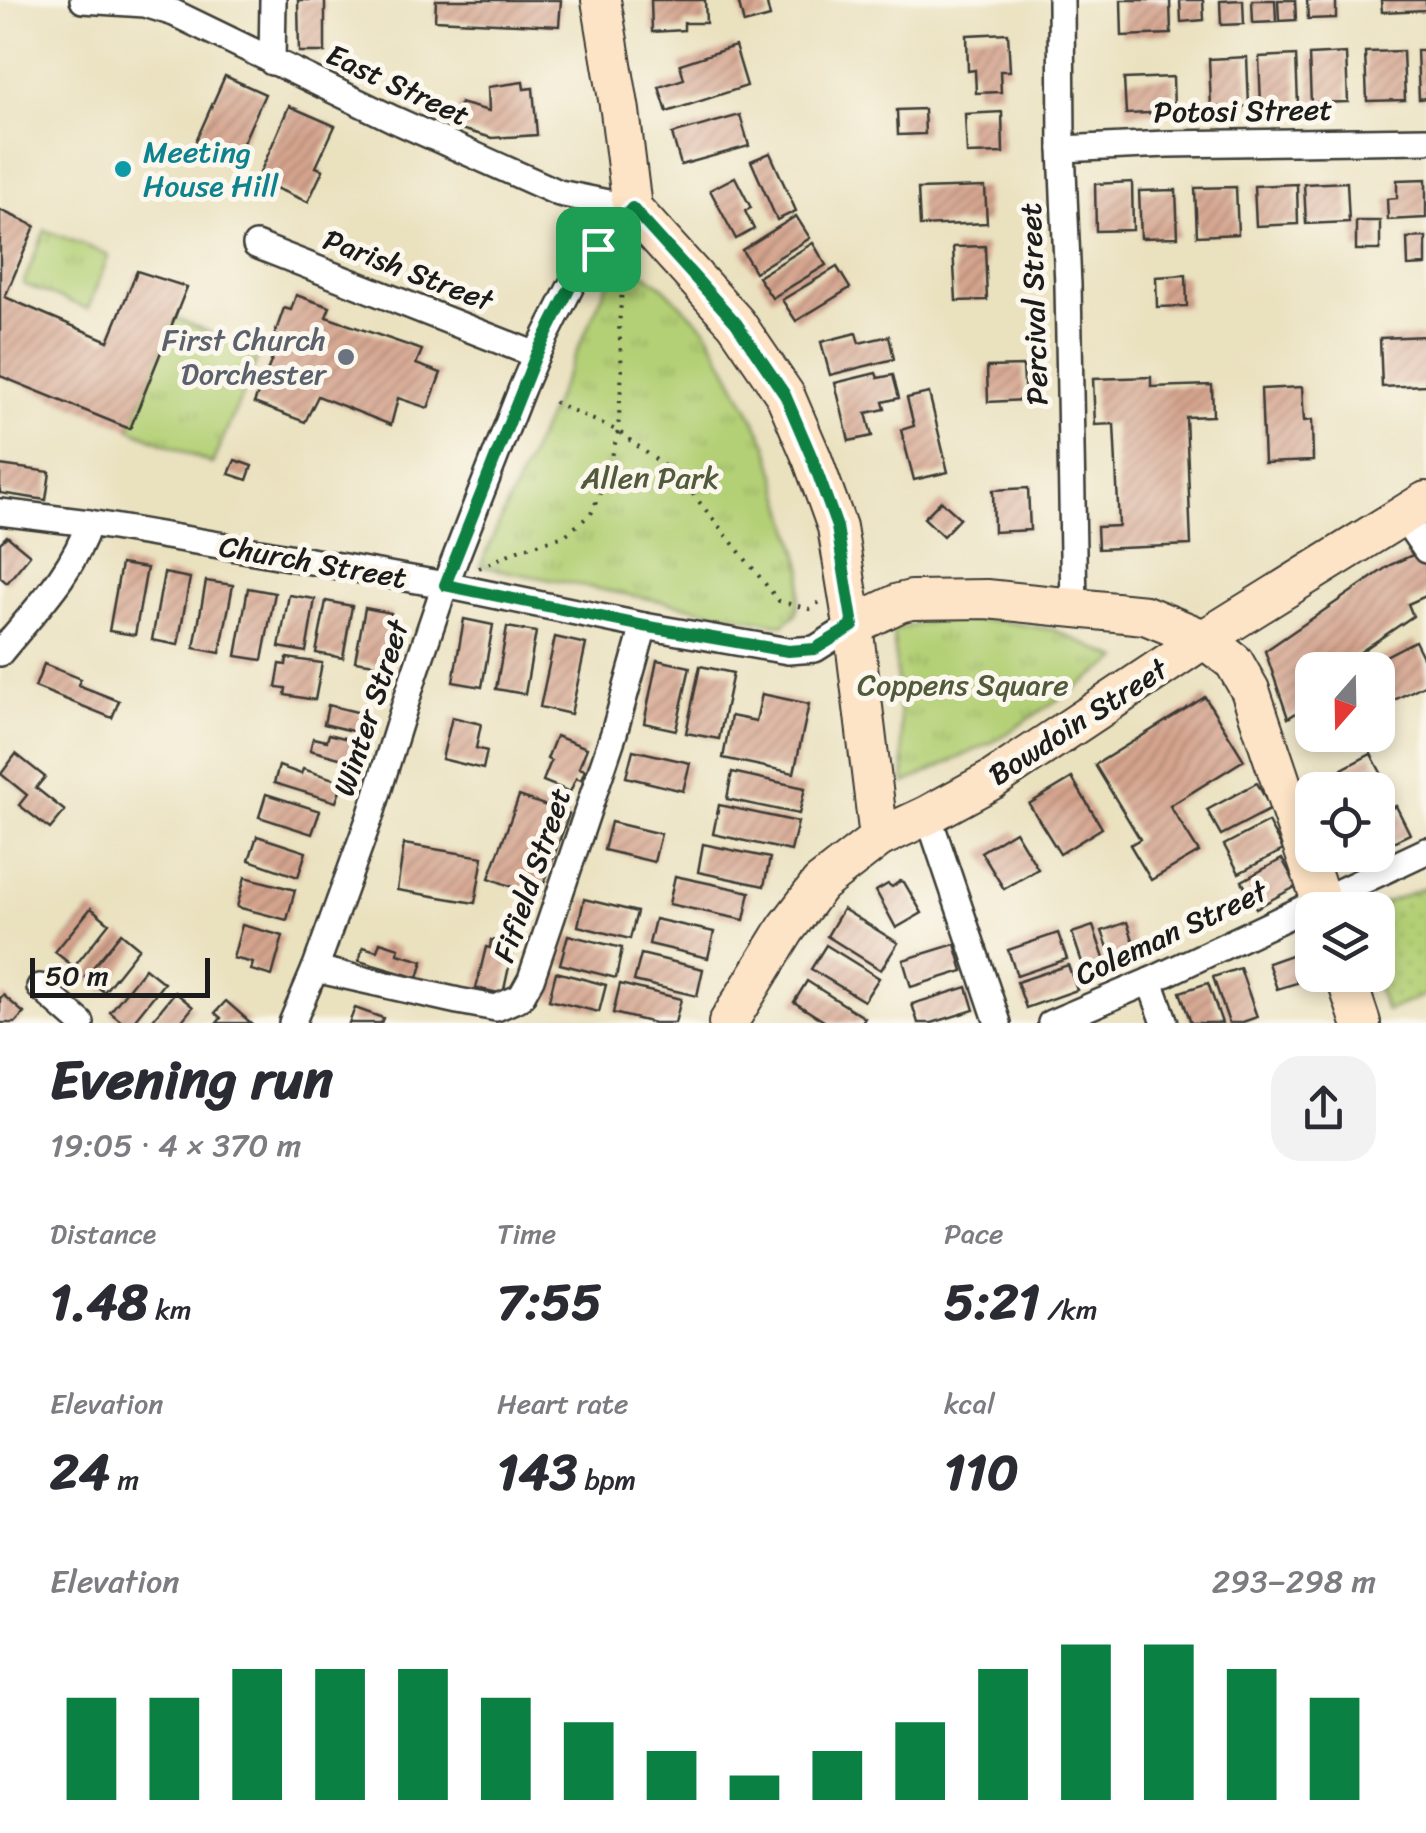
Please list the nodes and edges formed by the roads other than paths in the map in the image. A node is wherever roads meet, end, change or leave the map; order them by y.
1 (83, 0) edge
2 (273, 0) edge
3 (601, 0) edge
4 (1062, 0) edge
5 (272, 62) junction
6 (1426, 140) edge
7 (1062, 148) junction
8 (632, 208) junction
9 (256, 245) dead end
10 (536, 355) junction
11 (1414, 508) edge
12 (0, 512) edge
13 (89, 523) junction
14 (1426, 550) edge
15 (445, 585) junction
16 (1074, 607) junction
17 (644, 626) junction
18 (853, 626) junction
19 (1204, 639) junction
20 (0, 653) edge
21 (928, 815) junction
22 (879, 838) junction
23 (1426, 851) edge
24 (1319, 892) edge
25 (1348, 892) edge
26 (1295, 917) edge
27 (316, 969) junction
28 (1150, 981) junction
29 (40, 987) dead end
30 (1351, 992) edge
31 (81, 1023) edge
32 (292, 1023) edge
33 (728, 1023) edge
34 (998, 1023) edge
35 (1051, 1023) edge
36 (1165, 1023) edge
37 (1361, 1023) edge

1 - 5 street, East Street
2 - 5 street
3 - 8 main road
4 - 7 street, Percival Street
5 - 8 street, East Street
6 - 7 street, Potosi Street
7 - 16 street, Percival Street
8 - 10 street, Winter Street
8 - 18 main road
9 - 10 street, Parish Street
10 - 15 street, Winter Street
11 - 14 street
11 - 19 main road, Bowdoin Street
12 - 13 street, Church Street
13 - 15 street, Church Street
13 - 20 street
15 - 17 street, Church Street
15 - 27 street, Winter Street
16 - 18 main road, Church Street
16 - 19 main road, Church Street
17 - 18 street, Church Street
17 - 27 street, Fifield Street
18 - 22 main road
19 - 21 main road, Bowdoin Street
19 - 24 main road
21 - 22 main road, Bowdoin Street
21 - 34 street
22 - 33 main road, Bowdoin Street
23 - 25 street, Coleman Street
26 - 28 street, Coleman Street
27 - 32 street, Winter Street
28 - 35 street, Coleman Street
28 - 36 street
29 - 31 street
30 - 37 main road

